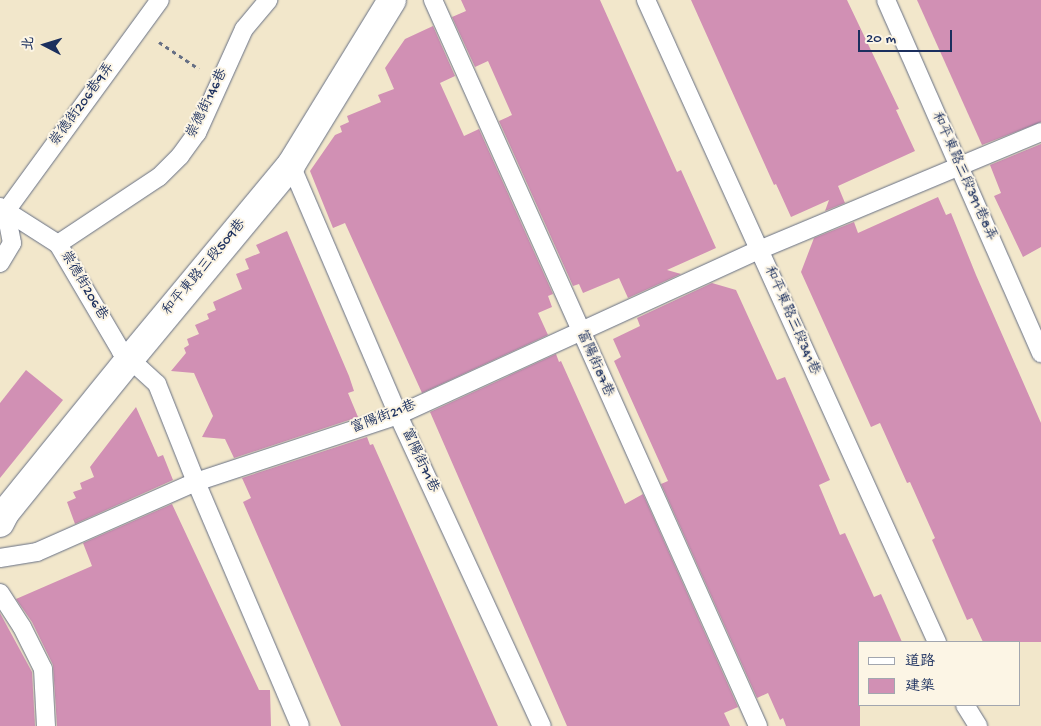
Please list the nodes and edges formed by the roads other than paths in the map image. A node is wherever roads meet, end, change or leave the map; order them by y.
1 (160, 0) edge
2 (268, 0) edge
3 (392, 0) edge
4 (433, 0) edge
5 (646, 0) edge
6 (886, 0) edge
7 (1041, 132) edge
8 (291, 165) junction
9 (958, 166) junction
10 (3, 209) edge
11 (58, 244) junction
12 (758, 250) junction
13 (0, 263) edge
14 (579, 331) junction
15 (1041, 353) edge
16 (129, 360) junction
17 (398, 415) junction
18 (196, 482) junction
19 (0, 523) edge
20 (0, 558) edge
21 (0, 593) edge
22 (937, 641) edge
23 (966, 706) edge
24 (46, 726) edge
25 (300, 726) edge
26 (542, 726) edge
27 (758, 726) edge
28 (978, 726) edge

1 - 10 lane, 崇德街206巷9弄
2 - 11 lane, 崇德街146巷
3 - 8 street, 和平東路三段509巷
4 - 14 lane, 富陽街87巷
5 - 12 lane, 和平東路三段341巷
6 - 9 lane, 和平東路三段391巷8弄
7 - 9 lane, 富陽街21巷
8 - 16 street, 和平東路三段509巷
8 - 17 lane, 富陽街71巷
9 - 12 lane, 富陽街21巷
9 - 15 lane, 和平東路三段391巷8弄
10 - 11 lane, 崇德街206巷
10 - 13 lane
11 - 16 lane, 崇德街206巷
12 - 14 lane, 富陽街21巷
12 - 22 lane, 和平東路三段341巷
14 - 17 lane, 富陽街21巷
14 - 27 lane, 富陽街87巷
16 - 18 lane, 崇德街206巷
16 - 19 street, 和平東路三段509巷
17 - 18 lane, 富陽街21巷
17 - 26 lane, 富陽街71巷
18 - 20 lane, 富陽街21巷
18 - 25 lane, 崇德街206巷
21 - 24 lane
23 - 28 lane

